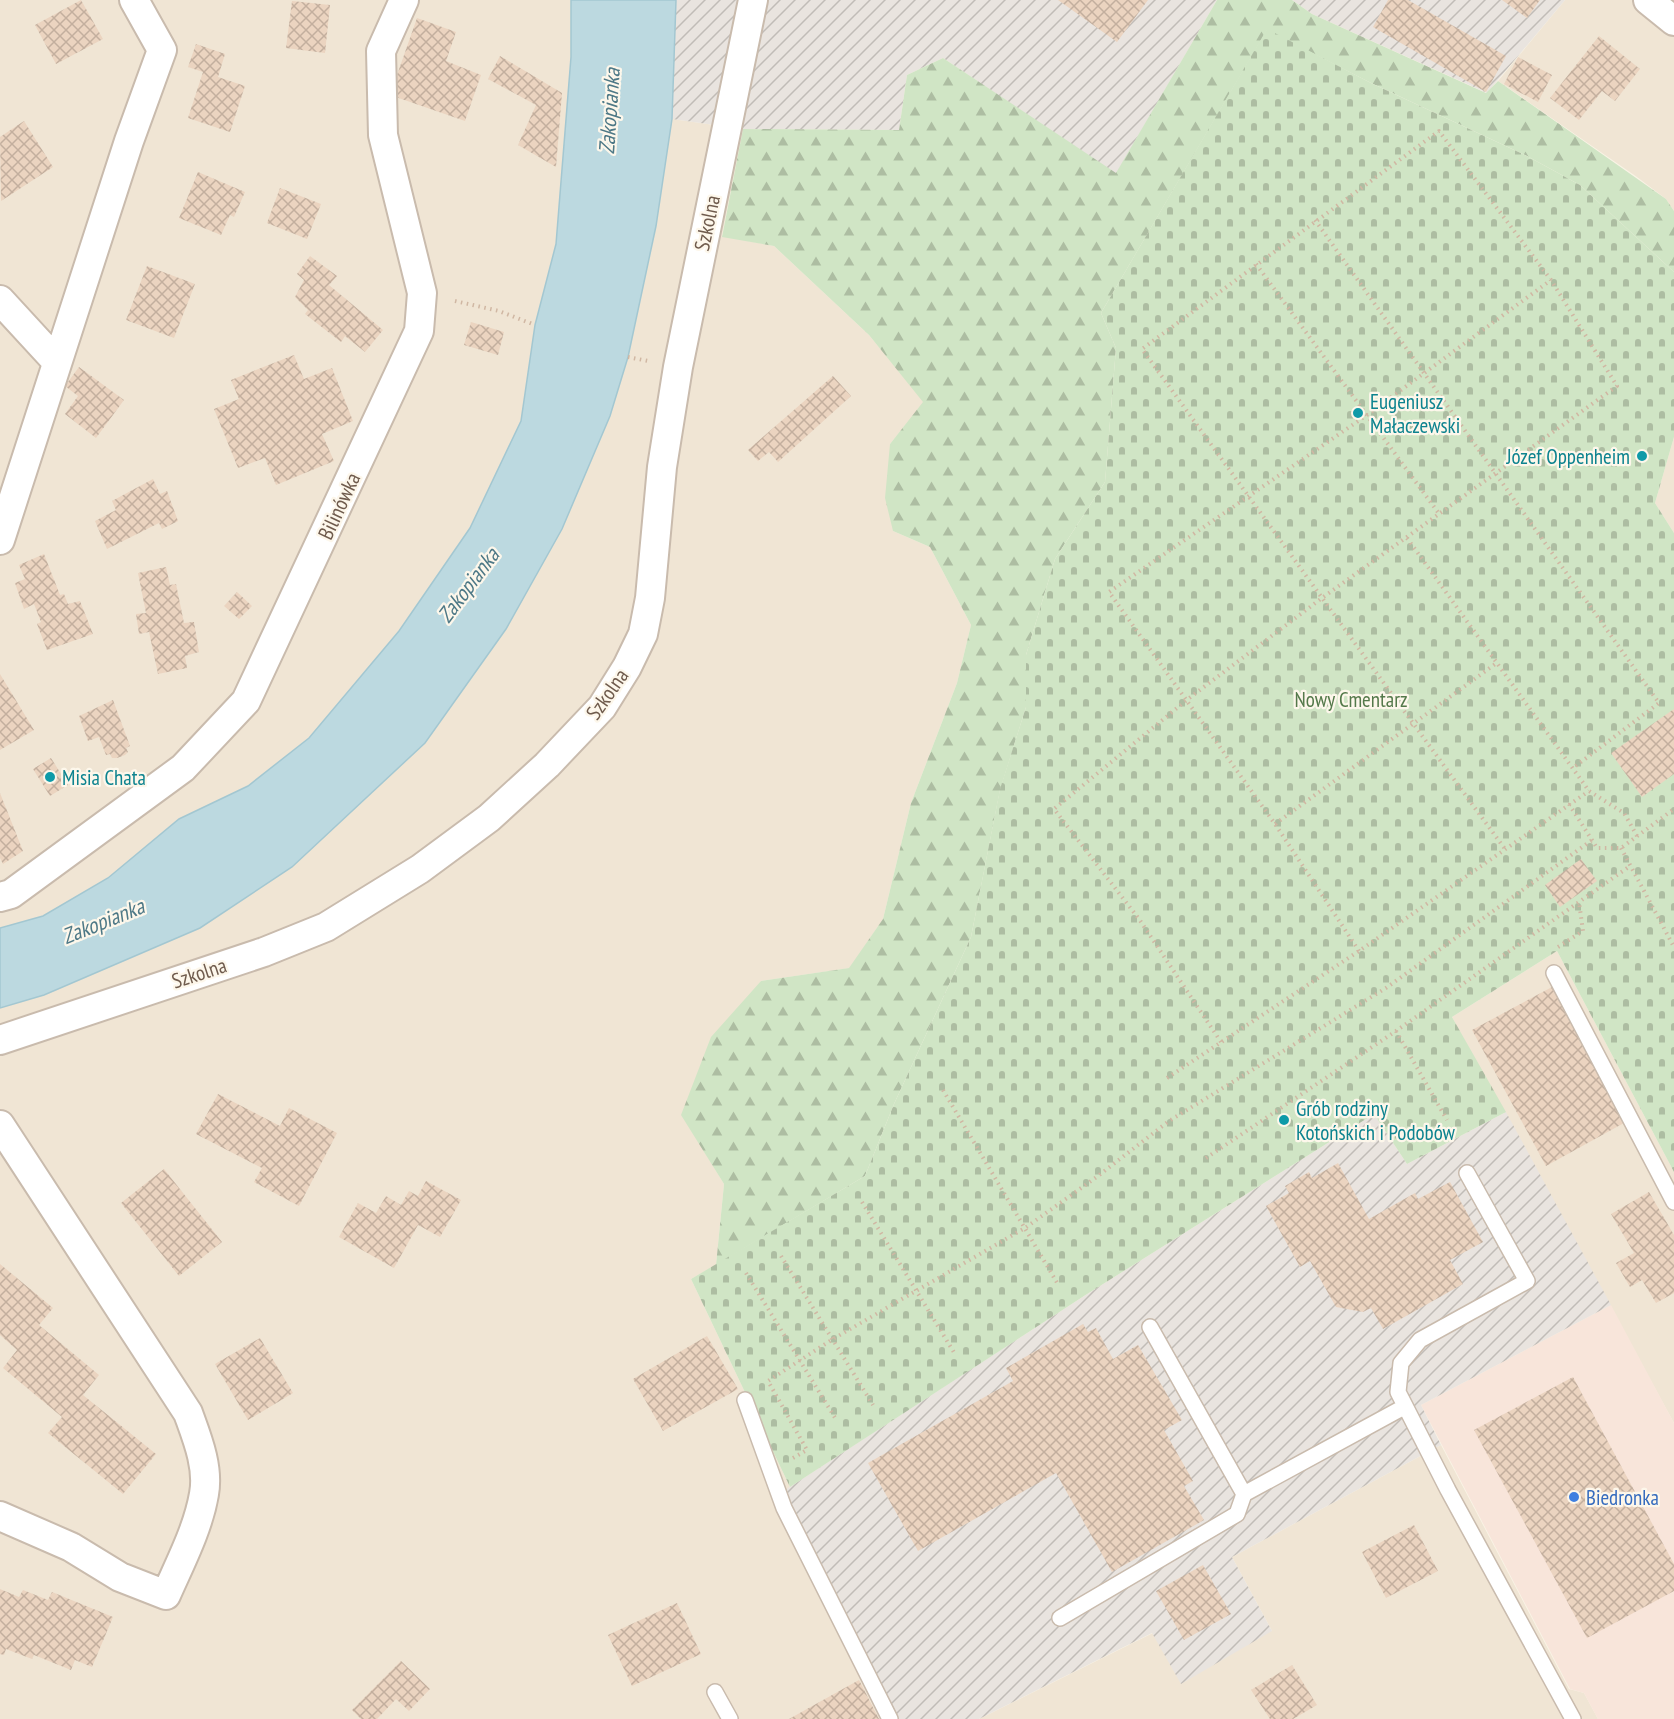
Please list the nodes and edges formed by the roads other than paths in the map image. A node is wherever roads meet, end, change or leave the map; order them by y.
1 (134, 0) edge
2 (404, 0) edge
3 (753, 0) edge
4 (1648, 0) edge
5 (1674, 21) edge
6 (0, 300) edge
7 (57, 362) junction
8 (0, 540) edge
9 (0, 897) edge
10 (1554, 973) road end
11 (0, 1040) edge
12 (0, 1125) edge
13 (1467, 1173) dead end
14 (1674, 1202) edge
15 (1150, 1327) dead end
16 (745, 1400) dead end
17 (1404, 1407) junction
18 (1244, 1494) junction
19 (0, 1516) edge
20 (1060, 1618) dead end
21 (715, 1692) dead end
22 (730, 1719) edge
23 (890, 1719) edge
24 (1573, 1719) edge

1 - 7 street
2 - 9 street, Bilinówka
3 - 11 street, Szkolna
4 - 5 street
6 - 7 street
7 - 8 street
10 - 14 lane
12 - 19 street
13 - 17 lane
15 - 18 lane
16 - 23 lane
17 - 18 lane
17 - 24 lane
18 - 20 lane
21 - 22 lane

